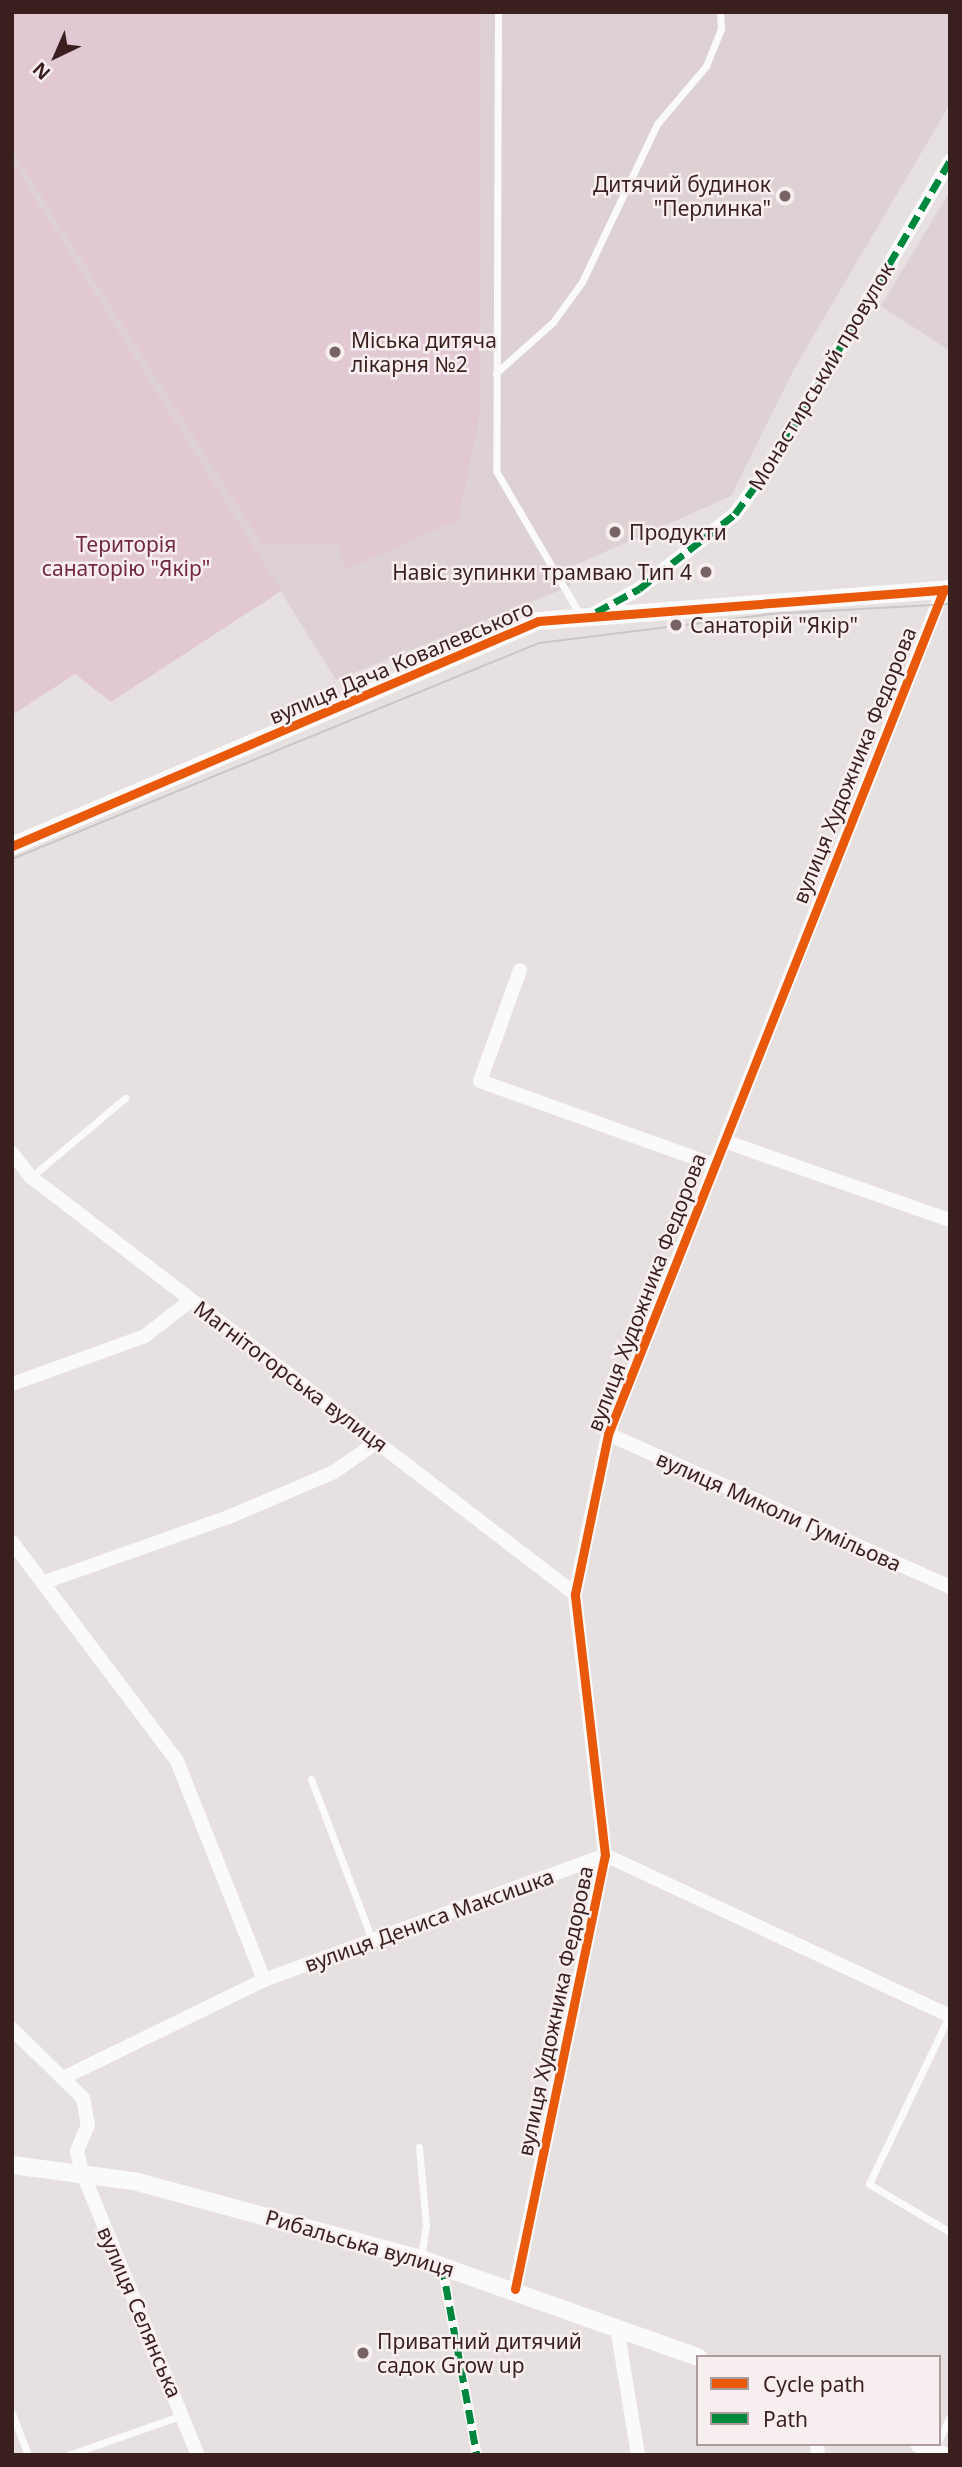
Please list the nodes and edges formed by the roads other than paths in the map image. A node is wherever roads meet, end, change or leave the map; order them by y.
1 (498, 12) edge
2 (720, 12) edge
3 (950, 160) edge
4 (496, 373) junction
5 (947, 589) edge
6 (588, 614) junction
7 (12, 846) edge
8 (520, 970) dead end
9 (125, 1098) dead end
10 (724, 1141) junction
11 (12, 1153) edge
12 (715, 1165) junction
13 (32, 1177) junction
14 (950, 1220) edge
15 (191, 1300) junction
16 (12, 1384) edge
17 (607, 1434) junction
18 (377, 1442) junction
19 (12, 1542) edge
20 (44, 1583) junction
21 (950, 1587) edge
22 (575, 1594) junction
23 (311, 1779) dead end
24 (605, 1855) junction
25 (372, 1941) junction
26 (264, 1980) junction
27 (949, 2015) edge
28 (12, 2029) edge
29 (63, 2078) junction
30 (419, 2147) dead end
31 (12, 2165) edge
32 (80, 2169) junction
33 (950, 2232) edge
34 (421, 2259) junction
35 (442, 2264) junction
36 (515, 2289) junction
37 (617, 2327) junction
38 (696, 2356) edge
39 (12, 2413) edge
40 (184, 2415) junction
41 (950, 2416) edge
42 (941, 2433) edge
43 (28, 2455) edge
44 (68, 2455) edge
45 (198, 2455) edge
46 (477, 2455) edge
47 (638, 2455) edge

1 - 4 lane
2 - 4 lane
3 - 6 street, Монастирський провулок
4 - 6 lane
5 - 6 street, вулиця Дача Ковалевського
5 - 10 street, вулиця Художника Федорова
6 - 7 street, вулиця Дача Ковалевського
8 - 12 street
9 - 13 lane
10 - 12 street, вулиця Художника Федорова
10 - 14 street
11 - 13 street, Магнітогорська вулиця
12 - 17 street, вулиця Художника Федорова
13 - 15 street, Магнітогорська вулиця
15 - 16 street
15 - 18 street, Магнітогорська вулиця
17 - 21 street, вулиця Миколи Гумільова
17 - 22 street, вулиця Художника Федорова
18 - 20 street
18 - 22 street, Магнітогорська вулиця
19 - 20 street
20 - 26 street
22 - 24 street, вулиця Художника Федорова
23 - 25 lane
24 - 25 street, вулиця Дениса Максишка
24 - 27 street
24 - 36 street, вулиця Художника Федорова
25 - 26 street, вулиця Дениса Максишка
26 - 29 street, вулиця Дениса Максишка
27 - 33 lane
28 - 29 street
29 - 32 street
30 - 34 lane
31 - 32 street, Рибальська вулиця
32 - 34 street, Рибальська вулиця
32 - 40 street, вулиця Селянська
34 - 35 street, Рибальська вулиця
35 - 36 street, Рибальська вулиця
35 - 46 street
36 - 37 street, Рибальська вулиця
37 - 38 street, Рибальська вулиця
37 - 47 street
39 - 43 lane
40 - 44 lane
40 - 45 street, вулиця Селянська
41 - 42 lane

